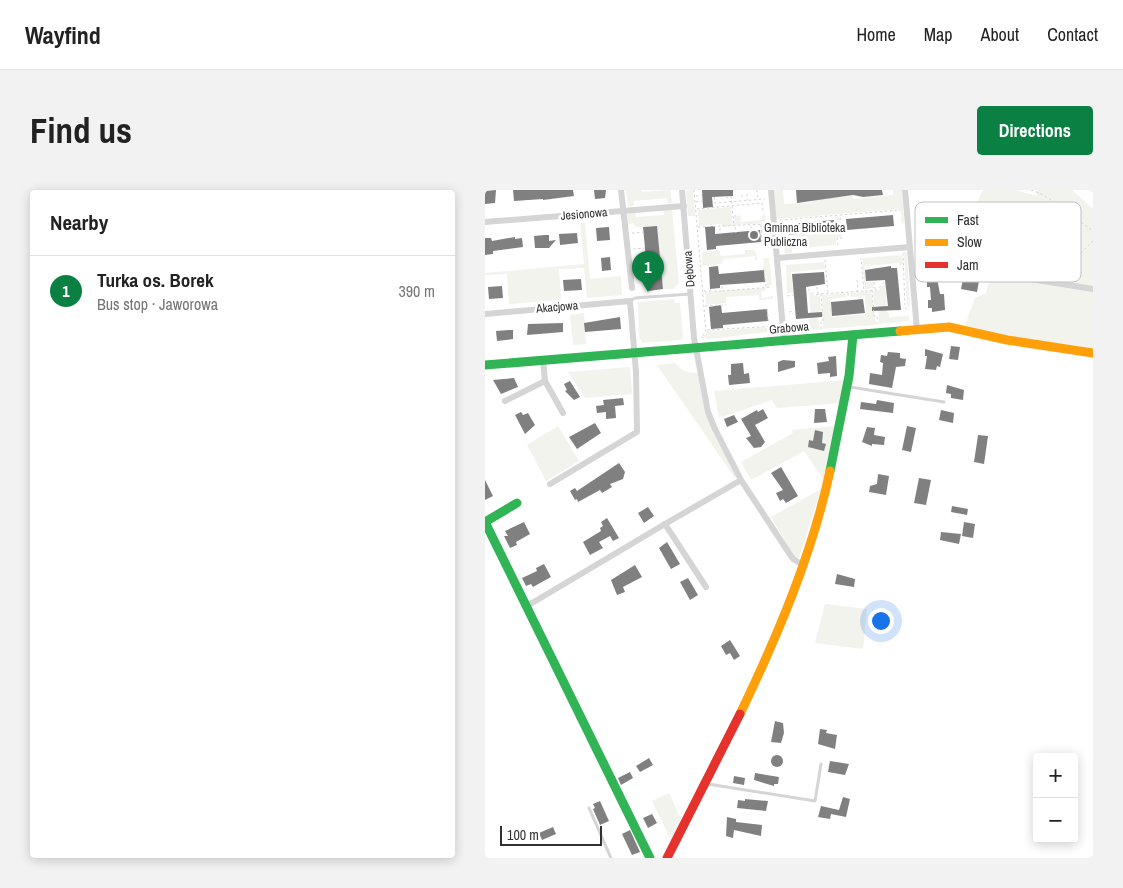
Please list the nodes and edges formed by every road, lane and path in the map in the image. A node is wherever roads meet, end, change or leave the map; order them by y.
1 (621, 190) edge
2 (682, 190) edge
3 (694, 190) edge
4 (757, 190) edge
5 (771, 190) edge
6 (905, 190) edge
7 (1031, 190) edge
8 (747, 194) dead end
9 (702, 195) dead end
10 (742, 195) dead end
11 (695, 196) junction
12 (727, 196) dead end
13 (731, 196) dead end
14 (714, 197) dead end
15 (771, 198) junction
16 (758, 199) junction
17 (747, 200) junction
18 (751, 200) junction
19 (703, 201) dead end
20 (743, 201) junction
21 (695, 202) junction
22 (727, 202) junction
23 (731, 202) junction
24 (1054, 202) edge
25 (715, 203) junction
26 (752, 204) junction
27 (684, 206) junction
28 (732, 206) junction
29 (715, 207) junction
30 (696, 209) junction
31 (900, 210) dead end
32 (622, 211) junction
33 (763, 211) dead end
34 (840, 215) junction
35 (733, 216) junction
36 (740, 216) dead end
37 (773, 221) junction
38 (485, 222) edge
39 (1081, 222) edge
40 (761, 224) junction
41 (751, 225) junction
42 (747, 226) junction
43 (698, 227) junction
44 (734, 227) junction
45 (719, 228) junction
46 (747, 230) dead end
47 (1093, 231) edge
48 (643, 232) dead end
49 (751, 232) dead end
50 (736, 233) dead end
51 (627, 234) junction
52 (720, 234) dead end
53 (1093, 241) edge
54 (762, 242) dead end
55 (910, 247) junction
56 (645, 248) dead end
57 (899, 248) junction
58 (629, 250) junction
59 (838, 252) junction
60 (1081, 253) edge
61 (861, 257) dead end
62 (777, 258) junction
63 (646, 260) dead end
64 (825, 260) dead end
65 (630, 263) junction
66 (646, 264) dead end
67 (764, 269) dead end
68 (648, 279) dead end
69 (857, 280) dead end
70 (885, 281) dead end
71 (874, 282) dead end
72 (1046, 282) edge
73 (749, 284) dead end
74 (755, 284) dead end
75 (632, 285) joint
76 (722, 286) dead end
77 (739, 286) dead end
78 (779, 286) junction
79 (766, 287) junction
80 (817, 287) dead end
81 (755, 288) junction
82 (750, 289) junction
83 (808, 289) dead end
84 (1093, 289) edge
85 (739, 290) junction
86 (872, 290) junction
87 (875, 290) junction
88 (703, 291) junction
89 (722, 291) junction
90 (858, 291) junction
91 (864, 291) junction
92 (848, 292) junction
93 (691, 294) junction
94 (818, 294) junction
95 (821, 294) junction
96 (828, 294) junction
97 (793, 295) dead end
98 (787, 296) dead end
99 (848, 298) dead end
100 (630, 301) junction
101 (726, 305) dead end
102 (704, 306) junction
103 (767, 308) dead end
104 (794, 311) dead end
105 (788, 312) dead end
106 (910, 313) dead end
107 (485, 314) edge
108 (725, 325) dead end
109 (779, 326) junction
110 (769, 327) junction
111 (706, 330) junction
112 (725, 330) junction
113 (917, 330) junction
114 (777, 332) dead end
115 (878, 333) junction
116 (853, 335) junction
117 (822, 338) junction
118 (708, 340) dead end
119 (784, 341) junction
120 (695, 348) junction
121 (634, 353) junction
122 (1093, 353) edge
123 (543, 360) junction
124 (485, 365) edge
125 (545, 381) junction
126 (847, 387) junction
127 (505, 401) dead end
128 (944, 402) dead end
129 (563, 413) dead end
130 (741, 480) junction
131 (550, 484) dead end
132 (517, 503) dead end
133 (665, 524) junction
134 (803, 564) junction
135 (706, 587) dead end
136 (527, 606) junction
137 (821, 764) dead end
138 (705, 782) junction
139 (589, 808) dead end
140 (611, 858) edge
141 (650, 858) edge
142 (667, 858) edge

1 - 32 street
2 - 27 street, Dębowa
3 - 11 path
4 - 16 path
5 - 15 street
6 - 55 street
7 - 24 path
8 - 17 path
9 - 11 path
10 - 20 path
11 - 21 path
12 - 22 path
13 - 23 path
14 - 25 path
15 - 16 path
15 - 37 street
16 - 18 path
17 - 18 path
17 - 20 path
18 - 26 path
19 - 21 path
20 - 23 path
21 - 30 path
22 - 23 path
22 - 25 path
23 - 28 path
25 - 29 path
26 - 28 path
26 - 33 path
27 - 32 street, Jesionowa
27 - 93 street, Dębowa
28 - 29 path
28 - 35 path
29 - 30 path
30 - 43 path
31 - 34 path
32 - 38 street, Jesionowa
32 - 51 street
34 - 37 path
34 - 59 path
35 - 36 path
35 - 44 path
37 - 40 path
37 - 62 street
39 - 47 path
40 - 41 path
40 - 54 path
41 - 42 path
41 - 49 path
42 - 44 path
42 - 46 path
43 - 45 path
43 - 88 path
44 - 45 path
44 - 50 path
45 - 52 path
48 - 51 path
51 - 58 street
53 - 60 path
55 - 57 street
55 - 113 street
56 - 58 path
57 - 59 street
57 - 106 path
58 - 65 street
59 - 62 street
61 - 91 path
62 - 78 street
63 - 65 path
64 - 96 path
65 - 66 path
65 - 75 street
67 - 79 path
68 - 75 path
69 - 90 path
70 - 87 path
71 - 87 path
72 - 84 street
73 - 82 path
74 - 81 path
76 - 89 path
77 - 85 path
78 - 79 path
78 - 109 street
79 - 81 path
80 - 94 path
81 - 82 path
82 - 85 path
83 - 94 path
85 - 89 path
86 - 87 path
86 - 91 path
86 - 115 path
88 - 89 path
88 - 102 path
90 - 91 path
90 - 92 path
92 - 96 path
92 - 99 path
93 - 100 lane
93 - 120 street, Dębowa
94 - 95 path
95 - 96 path
95 - 117 path
97 - 98 path
100 - 107 street, Akacjowa
100 - 121 street
101 - 102 path
102 - 111 path
103 - 110 path
104 - 105 path
108 - 112 path
109 - 110 path
109 - 114 path
109 - 119 street
110 - 112 path
111 - 112 path
111 - 118 path
113 - 115 street, Grabowa
113 - 122 street, Grabowa
115 - 116 street, Grabowa
116 - 117 street, Grabowa
116 - 126 street
117 - 119 street, Grabowa
119 - 120 street, Grabowa
120 - 121 street, Grabowa
120 - 130 street, Dębowa
121 - 123 street, Grabowa
121 - 131 street
123 - 124 street, Grabowa
123 - 125 street
125 - 127 street
125 - 129 street
126 - 128 lane
126 - 134 street
130 - 133 street
130 - 134 street, Dębowa
132 - 136 street
133 - 135 street
133 - 136 street
134 - 138 street
136 - 141 street
137 - 138 lane
138 - 142 street
139 - 140 lane

